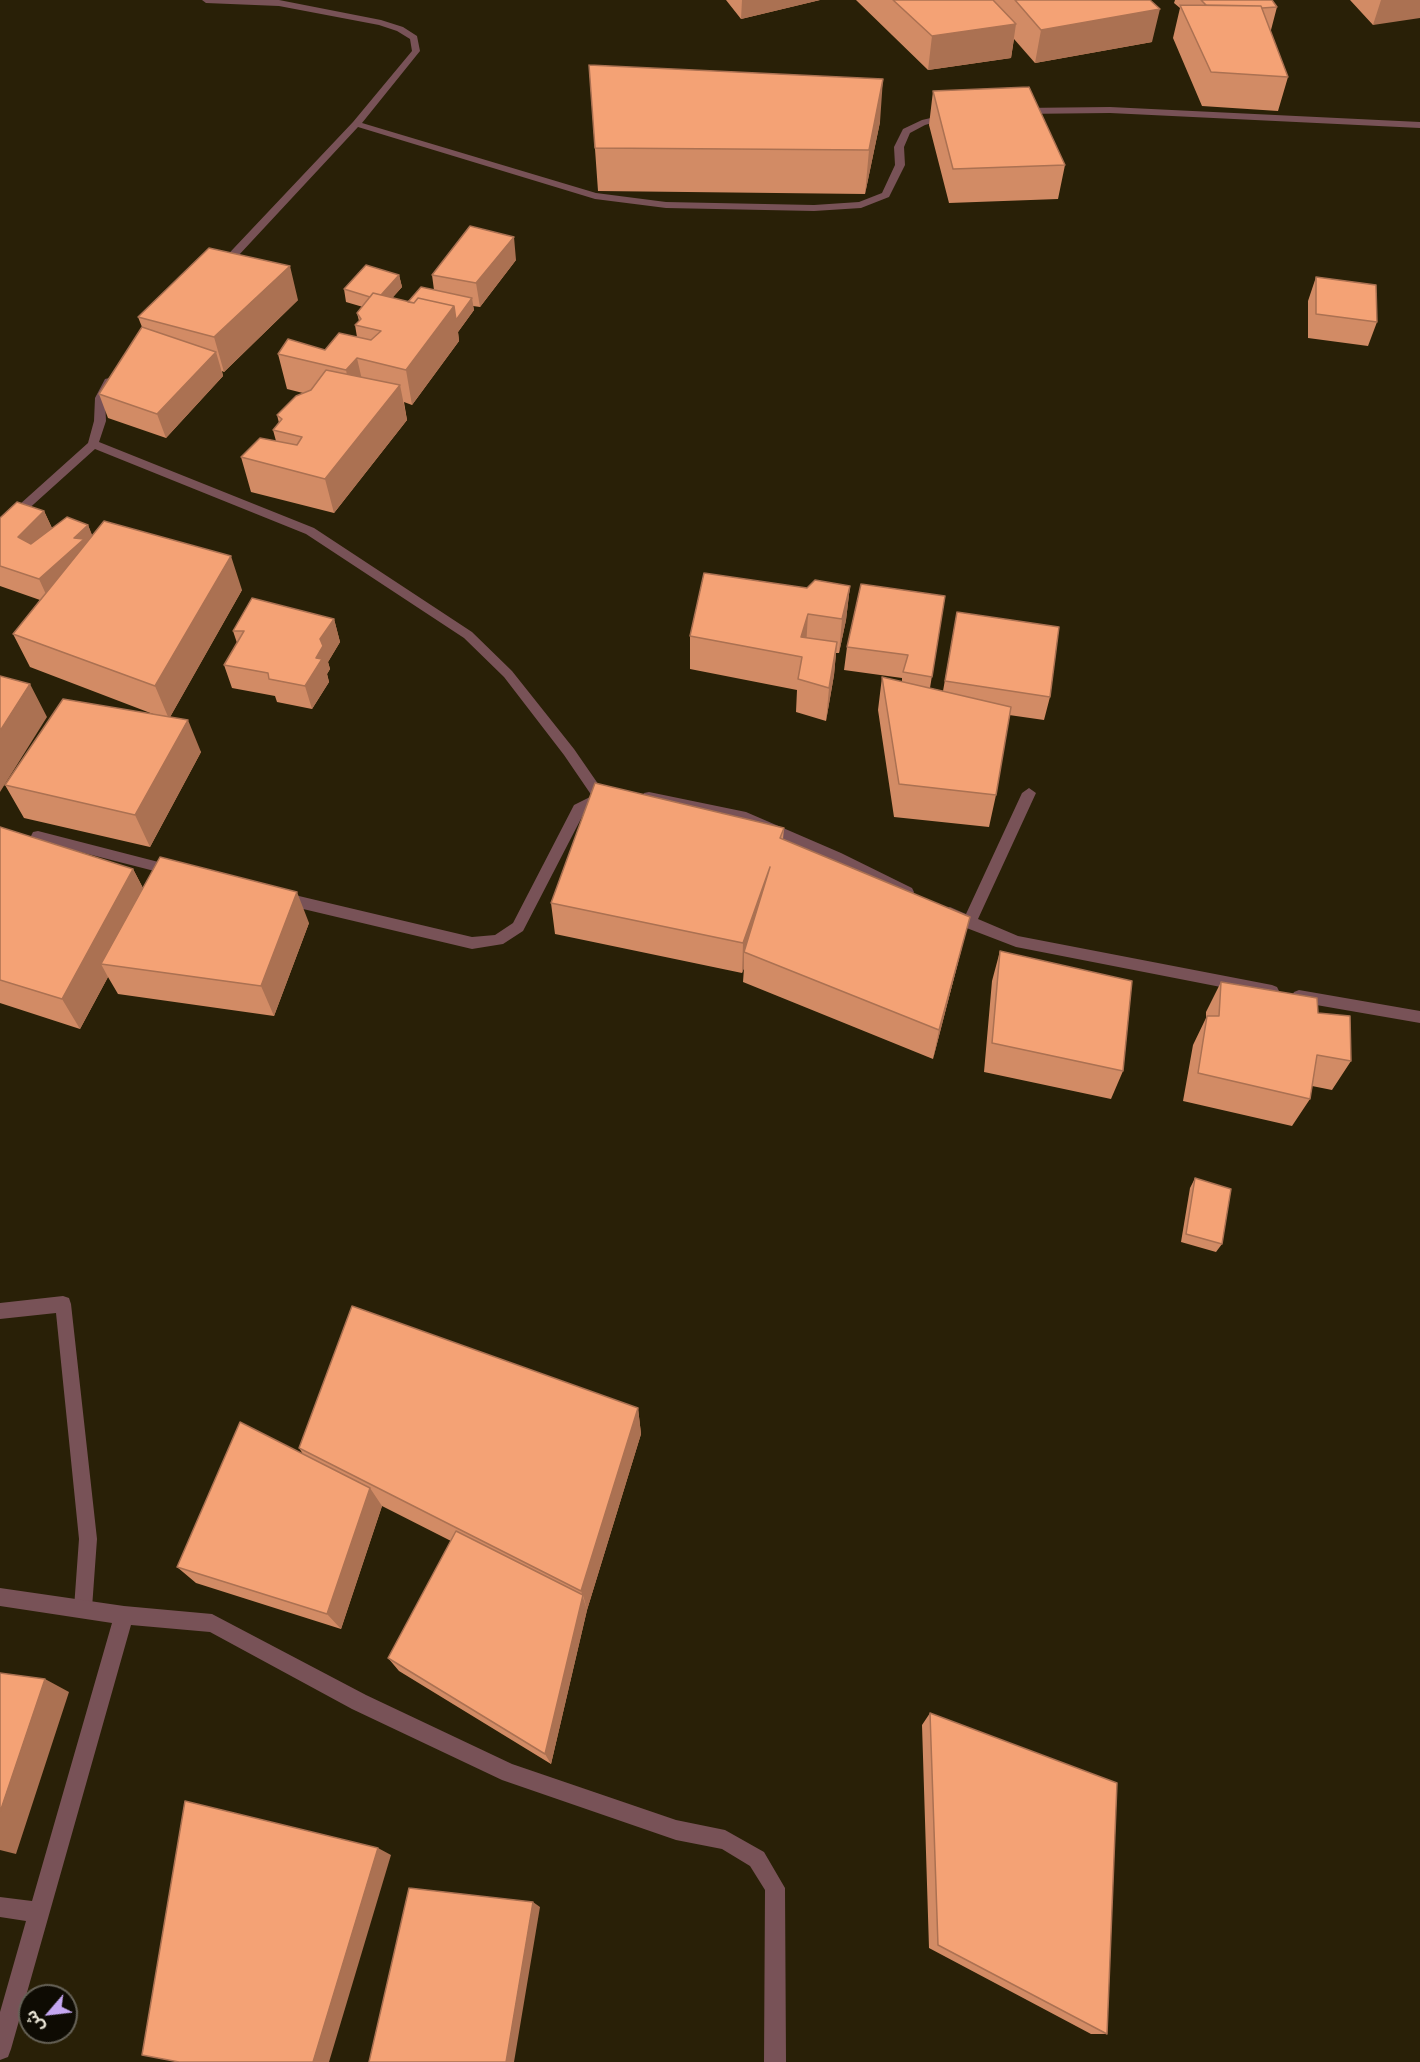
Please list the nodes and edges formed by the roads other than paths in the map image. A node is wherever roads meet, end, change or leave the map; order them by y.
1 (206, 0) edge
2 (1005, 112) edge
3 (962, 116) edge
4 (356, 124) junction
5 (1420, 125) edge
6 (209, 280) edge
7 (116, 374) edge
8 (93, 444) junction
9 (0, 528) edge
10 (1029, 793) dead end
11 (600, 797) junction
12 (38, 836) edge
13 (186, 874) edge
14 (266, 894) edge
15 (918, 898) edge
16 (939, 908) edge
17 (969, 923) junction
18 (1420, 1017) edge
19 (0, 1311) edge
20 (0, 1597) edge
21 (83, 1608) junction
22 (124, 1614) junction
23 (0, 1907) edge
24 (41, 1912) junction
25 (0, 2049) edge
26 (776, 2062) edge

1 - 4 street
2 - 5 street
3 - 4 street
4 - 6 street
7 - 8 street
8 - 9 street
8 - 11 street
10 - 17 street
11 - 14 street
11 - 15 street
12 - 13 street
16 - 17 street
17 - 18 street
19 - 21 street
20 - 21 street
21 - 22 street
22 - 24 street
22 - 26 street
23 - 24 street
24 - 25 street

